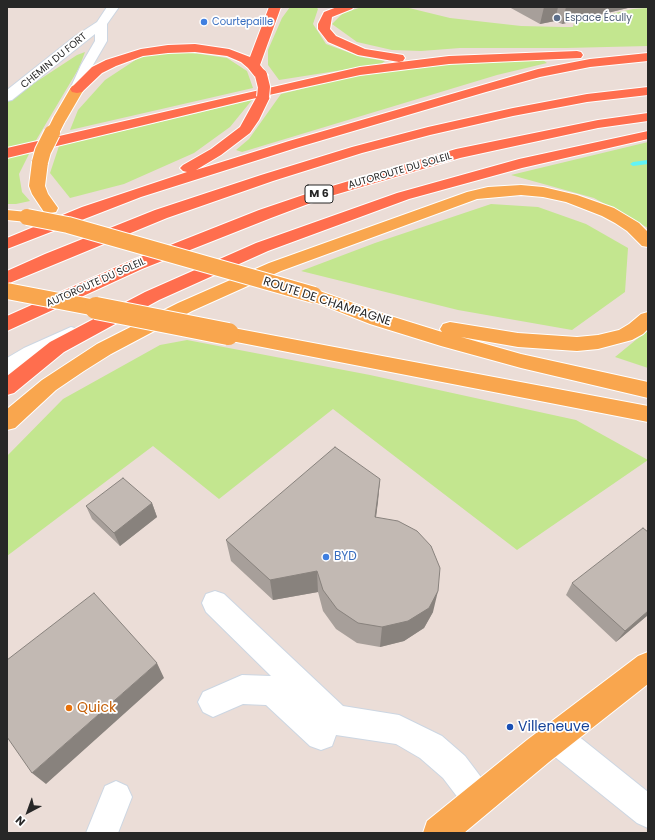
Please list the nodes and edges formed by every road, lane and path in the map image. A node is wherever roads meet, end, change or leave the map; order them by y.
1 (112, 7) edge
2 (275, 7) edge
3 (348, 7) edge
4 (327, 11) edge
5 (101, 24) junction
6 (648, 53) edge
7 (502, 57) junction
8 (648, 57) edge
9 (257, 70) junction
10 (77, 89) junction
11 (648, 90) edge
12 (10, 95) edge
13 (648, 117) edge
14 (648, 135) edge
15 (7, 153) edge
16 (135, 194) junction
17 (7, 215) edge
18 (68, 225) junction
19 (648, 242) edge
20 (7, 244) edge
21 (7, 278) edge
22 (7, 291) edge
23 (152, 296) junction
24 (314, 296) junction
25 (648, 319) edge
26 (7, 324) edge
27 (7, 368) edge
28 (7, 387) edge
29 (648, 390) edge
30 (648, 414) edge
31 (7, 422) edge
32 (215, 603) dead end
33 (648, 666) edge
34 (213, 702) dead end
35 (329, 728) junction
36 (556, 738) junction
37 (116, 797) dead end
38 (479, 800) junction
39 (648, 812) edge
40 (102, 833) edge
41 (439, 833) edge

1 - 5 street
2 - 9 highway
3 - 4 highway
4 - 7 highway
5 - 10 street
5 - 12 street, CHEMIN DU FORT
6 - 7 highway
7 - 15 highway
8 - 16 highway
9 - 10 highway
9 - 16 highway, bridge
10 - 18 main road, bridge
11 - 21 highway
13 - 26 highway, AUTOROUTE DU SOLEIL / M 6
14 - 23 highway
16 - 20 highway
17 - 18 main road, ROUTE DE CHAMPAGNE, bridge
18 - 24 main road, ROUTE DE CHAMPAGNE, bridge
19 - 31 main road
22 - 30 main road, bridge
23 - 27 street
23 - 28 highway
24 - 25 main road
24 - 29 main road, ROUTE DE CHAMPAGNE
32 - 35 street
33 - 36 main road
34 - 35 street
35 - 38 street
36 - 38 main road
36 - 39 street
37 - 40 street
38 - 41 main road

